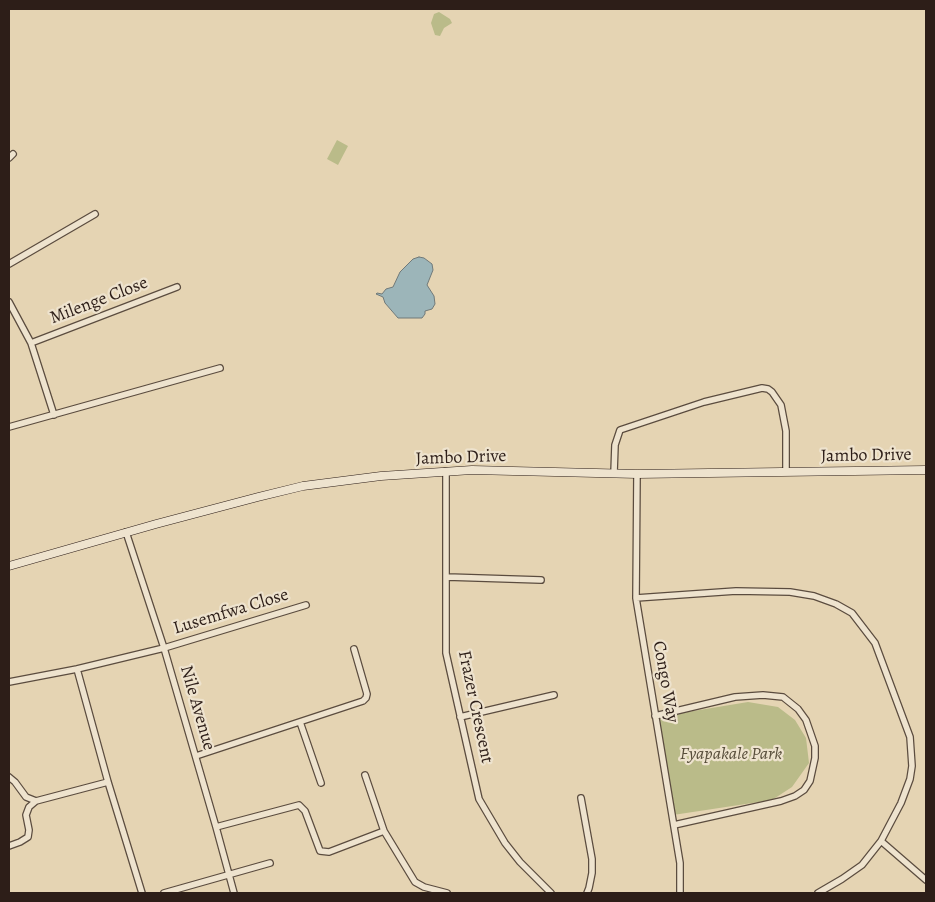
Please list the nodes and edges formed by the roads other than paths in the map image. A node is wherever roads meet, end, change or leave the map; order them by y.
1 (96, 214) dead end
2 (9, 264) edge
3 (177, 287) dead end
4 (9, 302) edge
5 (31, 342) junction
6 (220, 368) dead end
7 (54, 415) junction
8 (9, 427) edge
9 (926, 470) edge
10 (446, 471) junction
11 (786, 472) junction
12 (614, 473) junction
13 (638, 474) junction
14 (126, 532) junction
15 (9, 566) edge
16 (447, 577) junction
17 (541, 580) dead end
18 (636, 598) junction
19 (306, 605) dead end
20 (164, 648) junction
21 (354, 649) dead end
22 (77, 669) junction
23 (9, 682) edge
24 (554, 695) dead end
25 (656, 716) junction
26 (460, 717) junction
27 (300, 722) junction
28 (196, 756) junction
29 (365, 775) dead end
30 (9, 777) edge
31 (108, 782) junction
32 (321, 783) dead end
33 (581, 798) dead end
34 (36, 801) junction
35 (674, 824) junction
36 (216, 827) junction
37 (384, 832) junction
38 (880, 841) junction
39 (9, 846) edge
40 (270, 863) dead end
41 (228, 875) junction
42 (926, 880) edge
43 (142, 893) edge
44 (164, 893) edge
45 (234, 893) edge
46 (448, 893) edge
47 (551, 893) edge
48 (587, 893) edge
49 (680, 893) edge
50 (818, 893) edge

1 - 2 street
3 - 5 street, Milenge Close
4 - 5 street
5 - 7 street
6 - 7 street
7 - 8 street
9 - 11 main road, Jambo Drive
10 - 12 main road, Jambo Drive
10 - 14 main road, Jambo Drive
10 - 16 street, Frazer Crescent
11 - 12 street
11 - 13 main road, Jambo Drive
12 - 13 main road, Jambo Drive
13 - 18 street, Congo Way
14 - 15 main road, Jambo Drive
14 - 20 street, Nile Avenue
16 - 17 street
16 - 26 street, Frazer Crescent
18 - 25 street, Congo Way
18 - 38 street
19 - 20 street, Lusemfwa Close
20 - 22 street, Lusemfwa Close
20 - 28 street, Nile Avenue
21 - 27 street
22 - 23 street, Lusemfwa Close
22 - 31 street
24 - 26 street
25 - 35 street, Congo Way
25 - 35 street
26 - 47 street, Frazer Crescent
27 - 28 street
27 - 32 street
28 - 36 street, Nile Avenue
29 - 37 street
30 - 34 street
31 - 34 street
31 - 43 street
33 - 48 street
34 - 39 street
35 - 49 street, Congo Way
36 - 37 street
36 - 41 street, Nile Avenue
37 - 46 street
38 - 42 street
38 - 50 street
40 - 41 street
41 - 44 street
41 - 45 street, Nile Avenue

